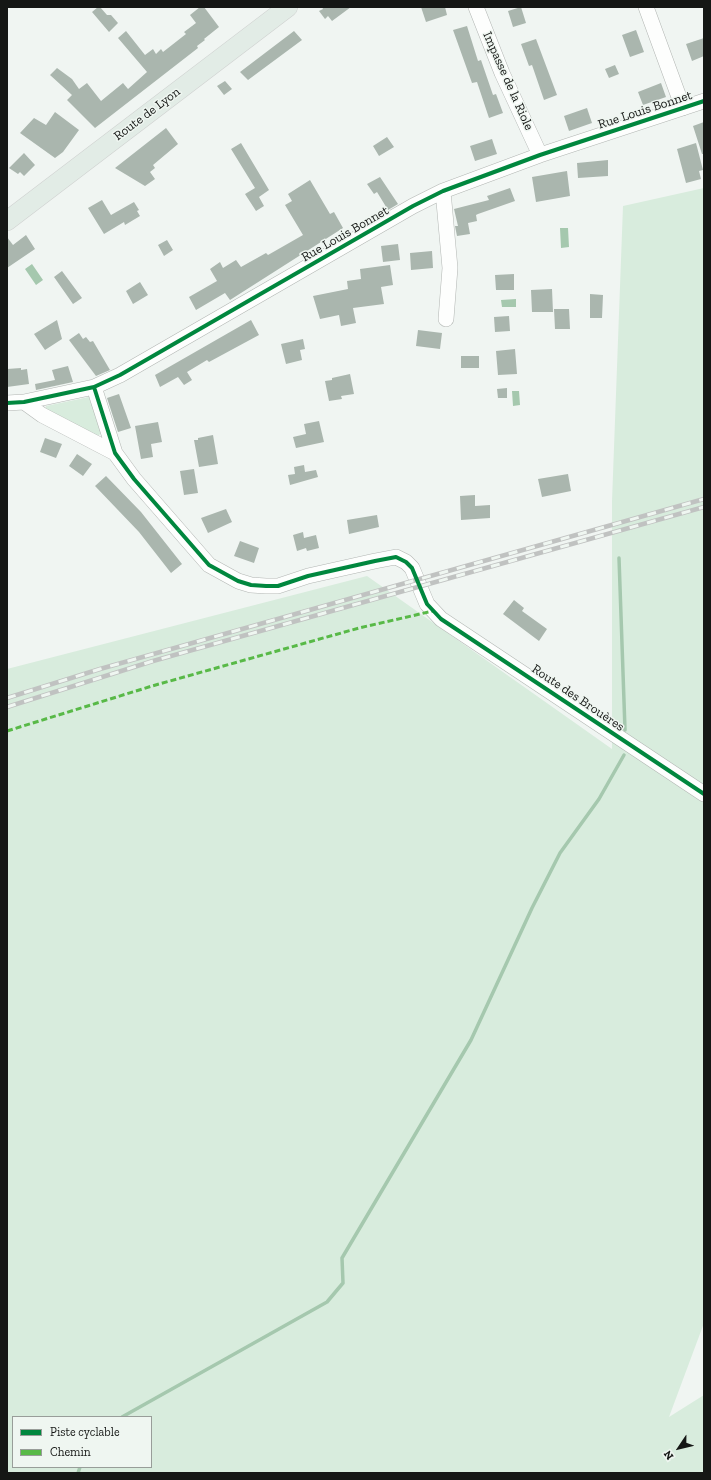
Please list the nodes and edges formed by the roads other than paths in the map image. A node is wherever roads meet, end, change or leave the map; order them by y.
1 (288, 7) edge
2 (476, 7) edge
3 (646, 7) edge
4 (704, 101) edge
5 (683, 108) junction
6 (540, 155) junction
7 (443, 191) junction
8 (7, 221) edge
9 (446, 319) dead end
10 (94, 387) junction
11 (24, 402) junction
12 (7, 403) edge
13 (115, 453) junction
14 (704, 794) edge

1 - 8 main road, Route de Lyon
2 - 6 street, Impasse de la Riole
3 - 5 street
4 - 5 street, Rue Louis Bonnet
5 - 6 street, Rue Louis Bonnet
6 - 7 street, Rue Louis Bonnet
7 - 9 street
7 - 10 street, Rue Louis Bonnet
10 - 11 street, Rue Louis Bonnet
10 - 13 street
11 - 12 street, Rue Louis Bonnet
11 - 13 street
13 - 14 street, Route des Brouères

